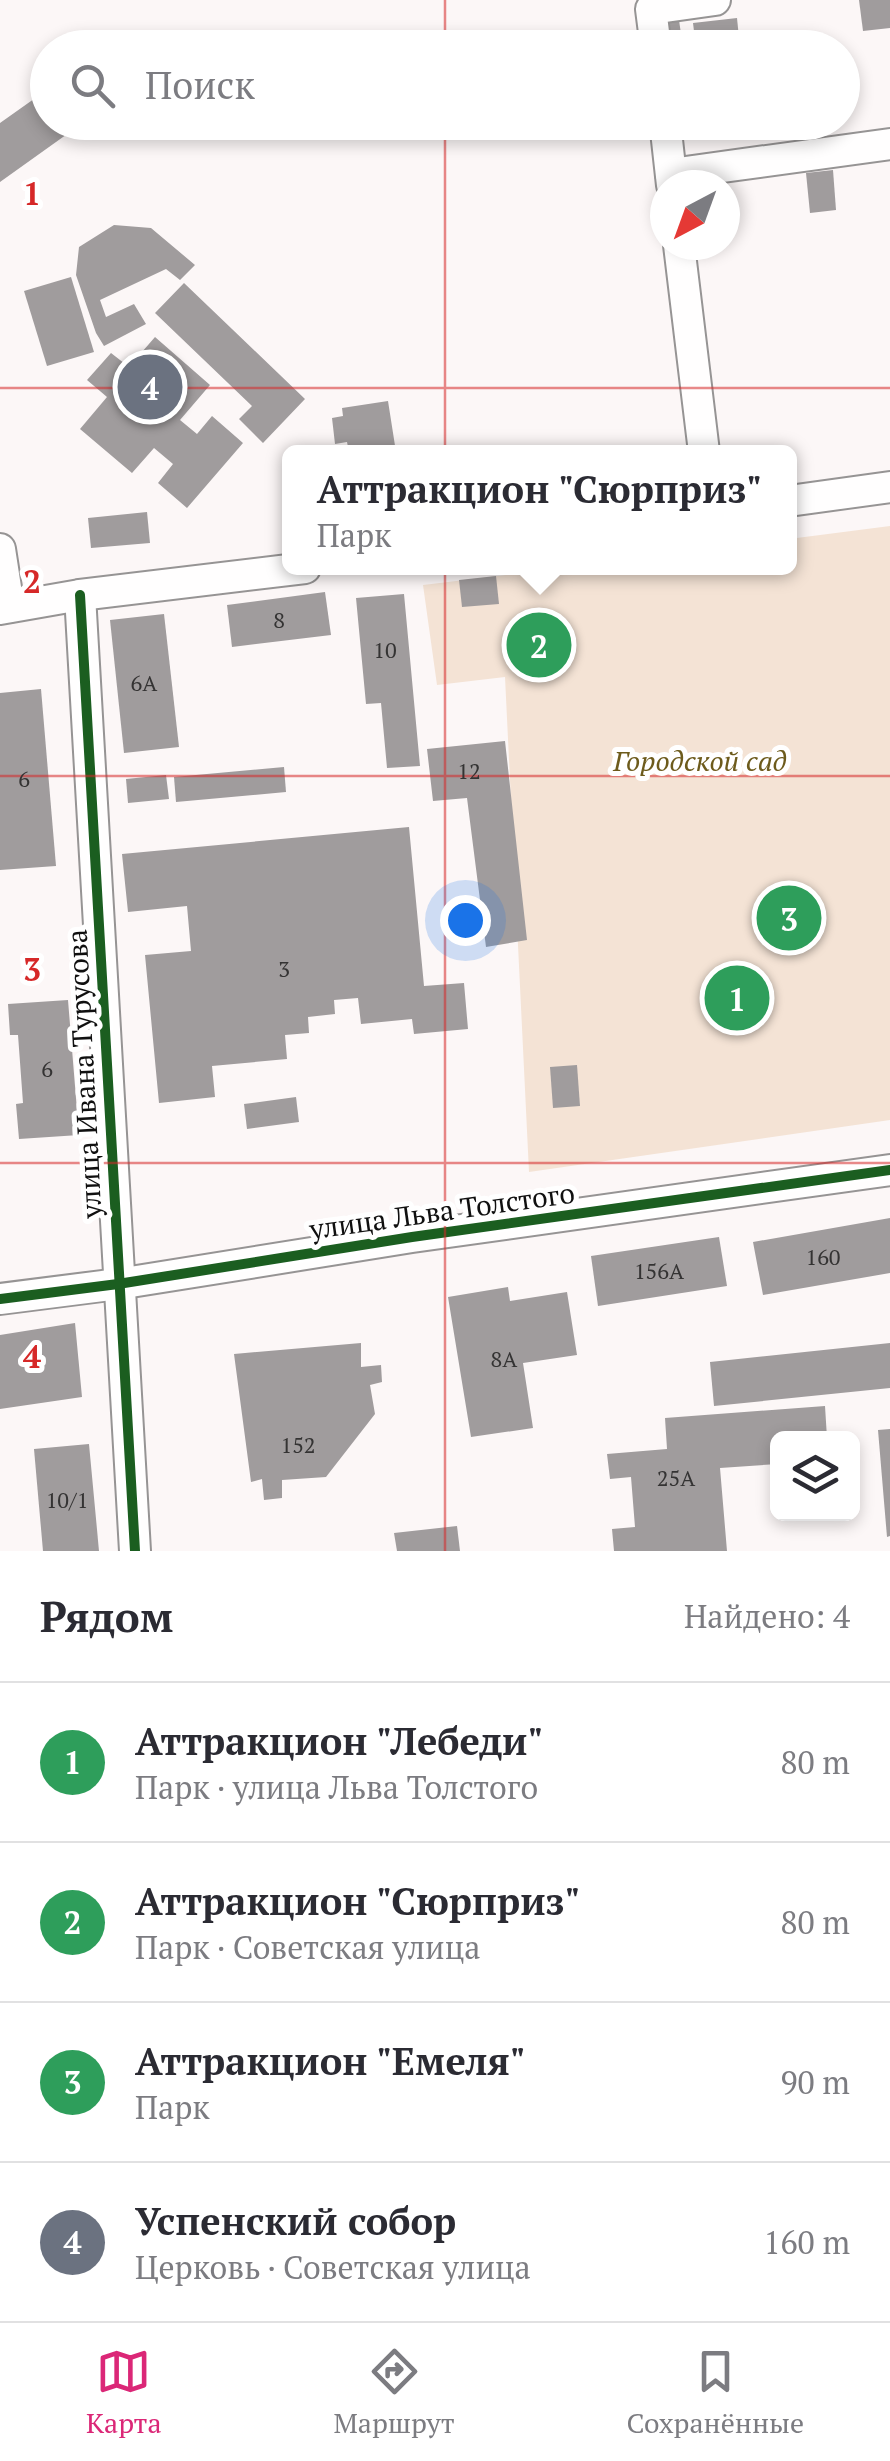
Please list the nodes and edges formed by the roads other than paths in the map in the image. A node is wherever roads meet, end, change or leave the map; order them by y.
1 (715, 0) edge
2 (651, 5) edge
3 (654, 30) edge
4 (667, 140) edge
5 (890, 144) edge
6 (670, 170) edge
7 (727, 170) edge
8 (681, 260) edge
9 (703, 445) edge
10 (890, 487) edge
11 (797, 500) edge
12 (0, 549) edge
13 (282, 571) edge
14 (80, 595) junction
15 (5, 608) edge
16 (890, 1170) edge
17 (118, 1284) junction
18 (0, 1299) edge
19 (135, 1551) edge

1 - 2 street
2 - 3 street
4 - 6 street
5 - 7 street
8 - 9 street
10 - 11 street
12 - 15 street
13 - 14 street
14 - 15 street
14 - 17 street, улица Ивана Турусова
16 - 17 street, улица Льва Толстого
17 - 18 street, улица Льва Толстого
17 - 19 street, улица Ивана Турусова

